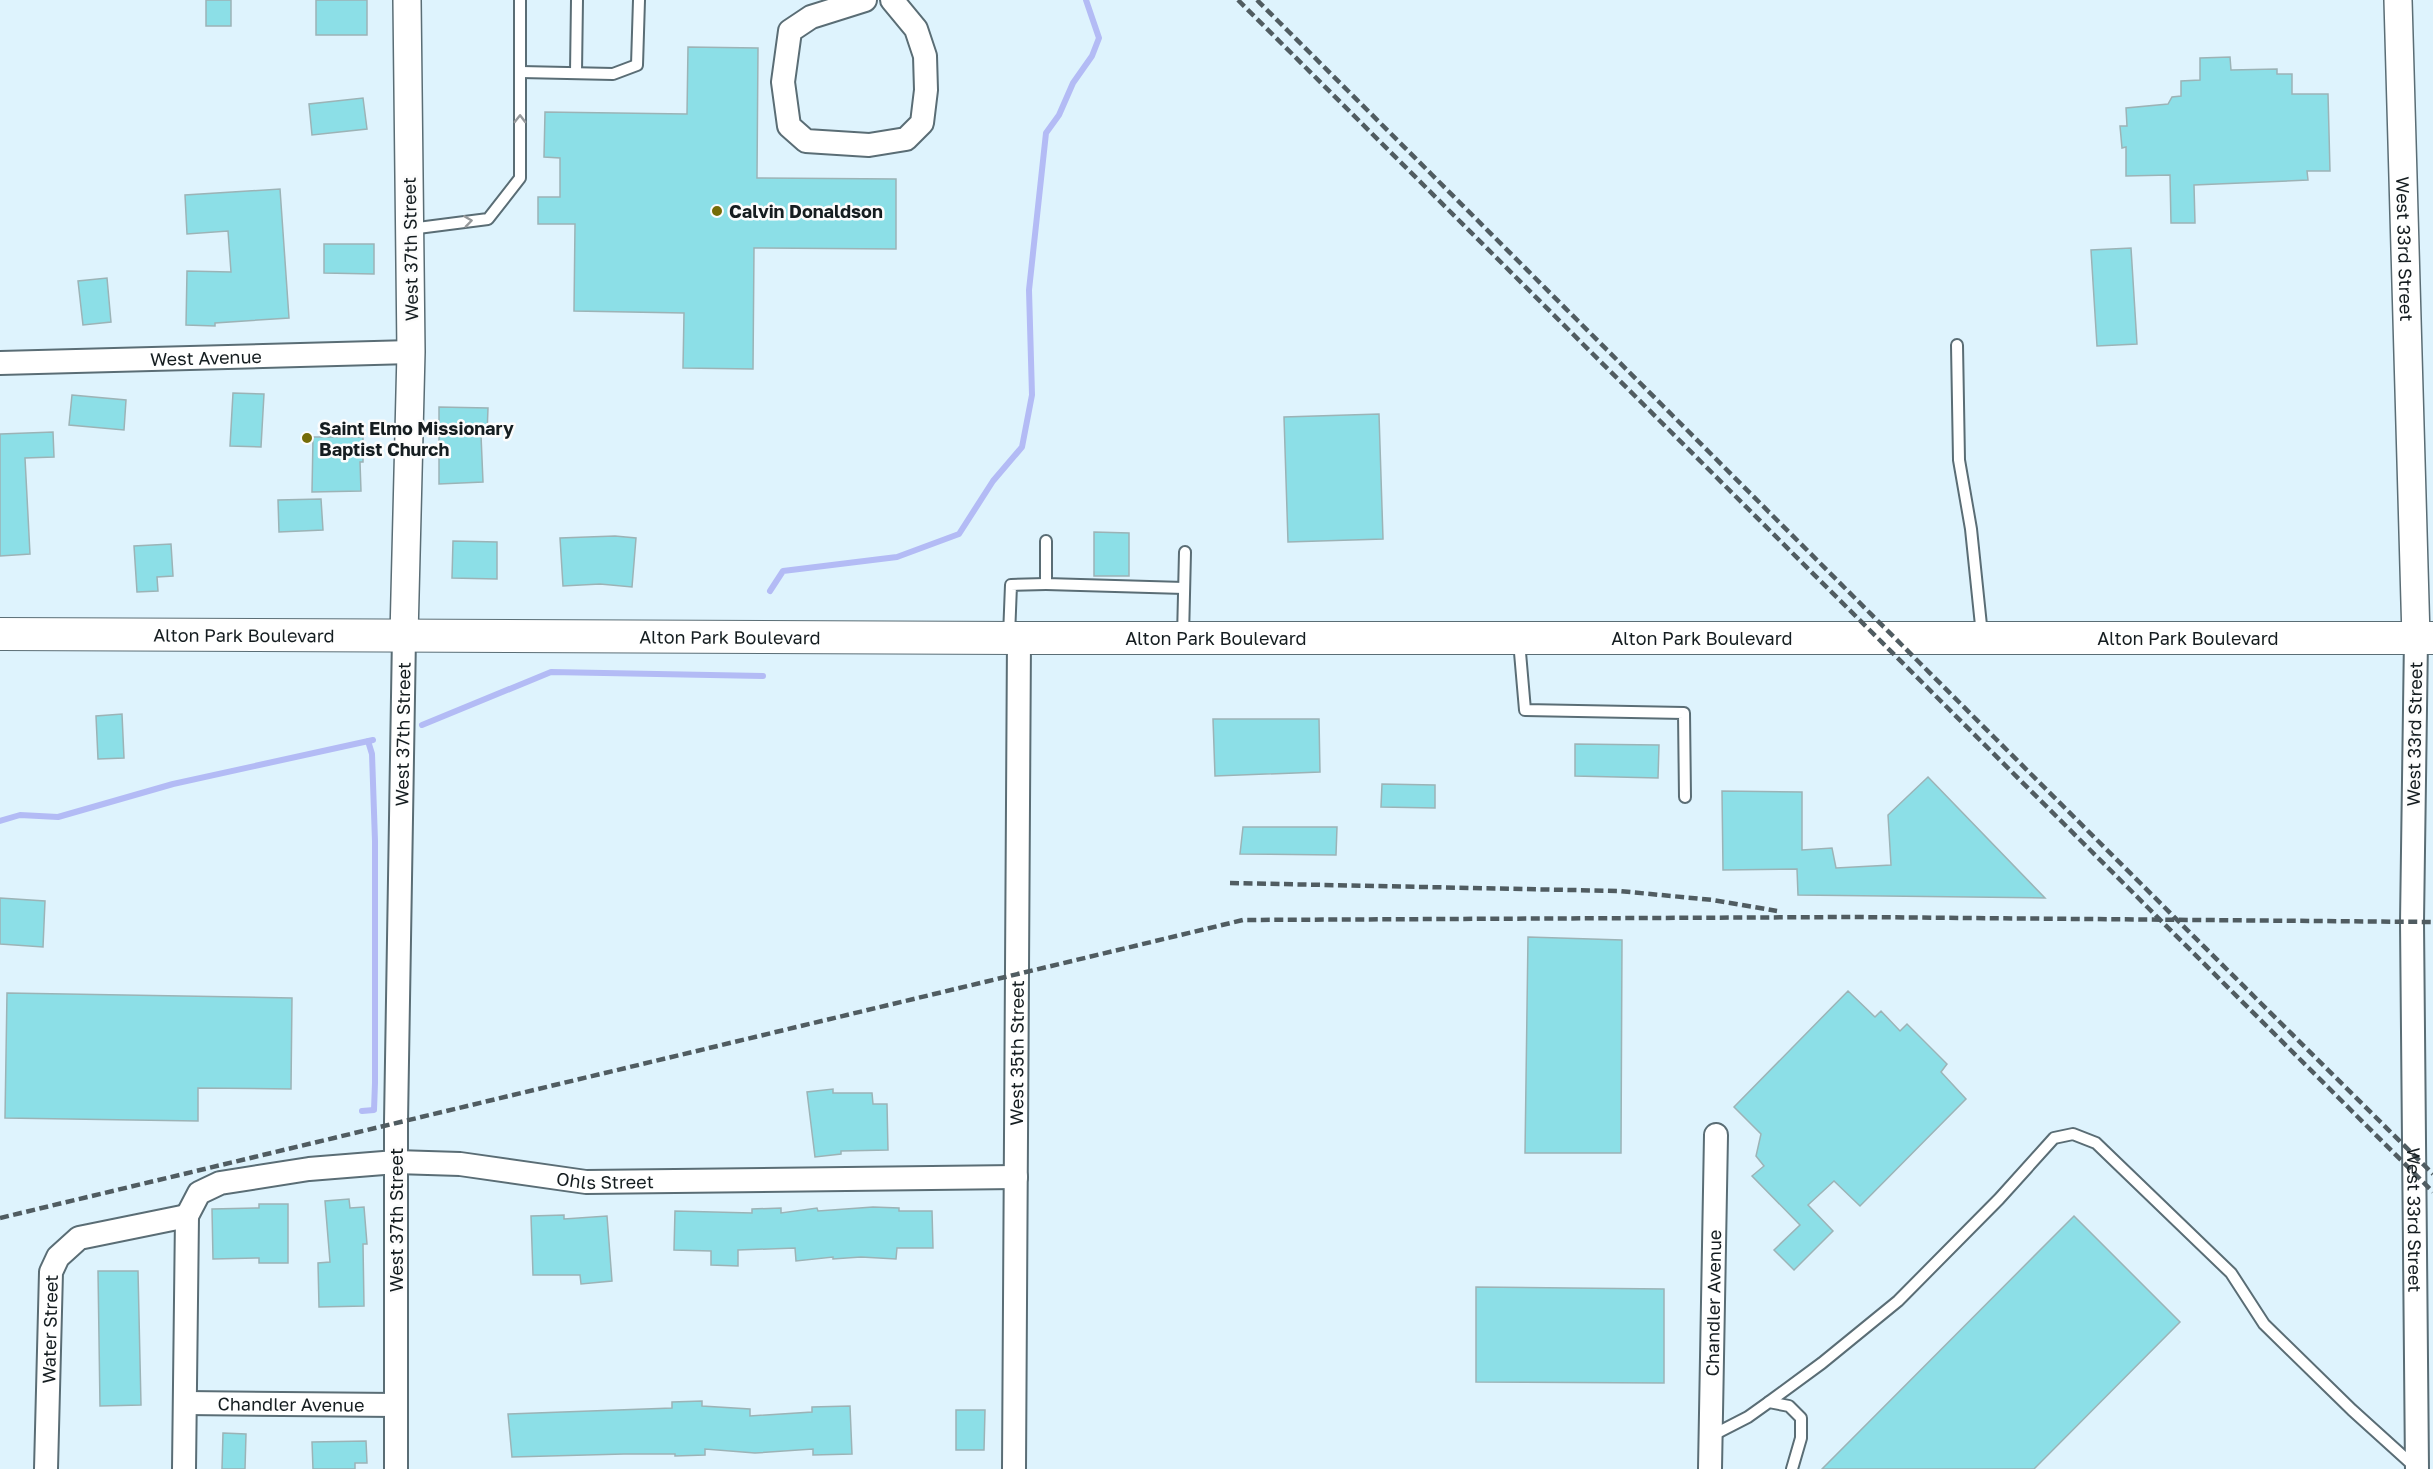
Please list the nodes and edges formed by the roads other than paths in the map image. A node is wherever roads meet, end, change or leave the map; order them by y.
1 (407, 0) edge
2 (520, 0) edge
3 (577, 0) edge
4 (639, 0) edge
5 (865, 0) edge
6 (892, 0) edge
7 (2398, 0) edge
8 (521, 72) junction
9 (576, 72) junction
10 (410, 230) junction
11 (1957, 345) dead end
12 (411, 352) junction
13 (0, 363) edge
14 (1046, 541) dead end
15 (1185, 552) dead end
16 (1046, 584) junction
17 (1184, 588) junction
18 (0, 634) edge
19 (405, 636) junction
20 (1183, 637) junction
21 (1013, 638) junction
22 (1519, 638) junction
23 (1983, 638) junction
24 (2427, 638) edge
25 (1685, 797) dead end
26 (1716, 1135) dead end
27 (396, 1162) junction
28 (1016, 1177) junction
29 (187, 1216) junction
30 (1769, 1402) junction
31 (186, 1403) junction
32 (396, 1405) junction
33 (1710, 1436) junction
34 (46, 1469) edge
35 (184, 1469) edge
36 (396, 1469) edge
37 (1014, 1469) edge
38 (1710, 1469) edge
39 (1792, 1469) edge
40 (2416, 1469) edge

1 - 10 street, West 37th Street
2 - 8 lane
3 - 9 lane
4 - 9 lane
5 - 6 street
7 - 24 street, West 33rd Street
8 - 9 lane
10 -> 8 lane
10 - 12 street, West 37th Street
11 - 23 lane
12 - 13 street, West Avenue
12 - 19 street, West 37th Street
14 - 16 lane
15 - 17 lane
16 - 17 lane
16 - 21 lane
17 - 20 lane
18 - 19 main road, Alton Park Boulevard
19 - 21 main road, Alton Park Boulevard
19 - 27 street, West 37th Street
20 - 21 main road, Alton Park Boulevard
20 - 22 main road, Alton Park Boulevard
21 - 28 street, West 35th Street
22 - 23 main road, Alton Park Boulevard
22 - 25 lane
23 - 24 main road, Alton Park Boulevard
24 - 40 street, West 33rd Street
26 - 33 street, Chandler Avenue
27 - 28 street, Ohls Street
27 - 29 street, Ohls Street
27 - 32 street, West 37th Street
28 - 37 street, West 35th Street
29 - 31 street
29 - 34 street, Water Street
30 - 33 lane
30 - 39 lane
30 - 40 lane
31 - 32 street, Chandler Avenue
31 - 35 street
32 - 36 street, West 37th Street
33 - 38 street, Chandler Avenue

